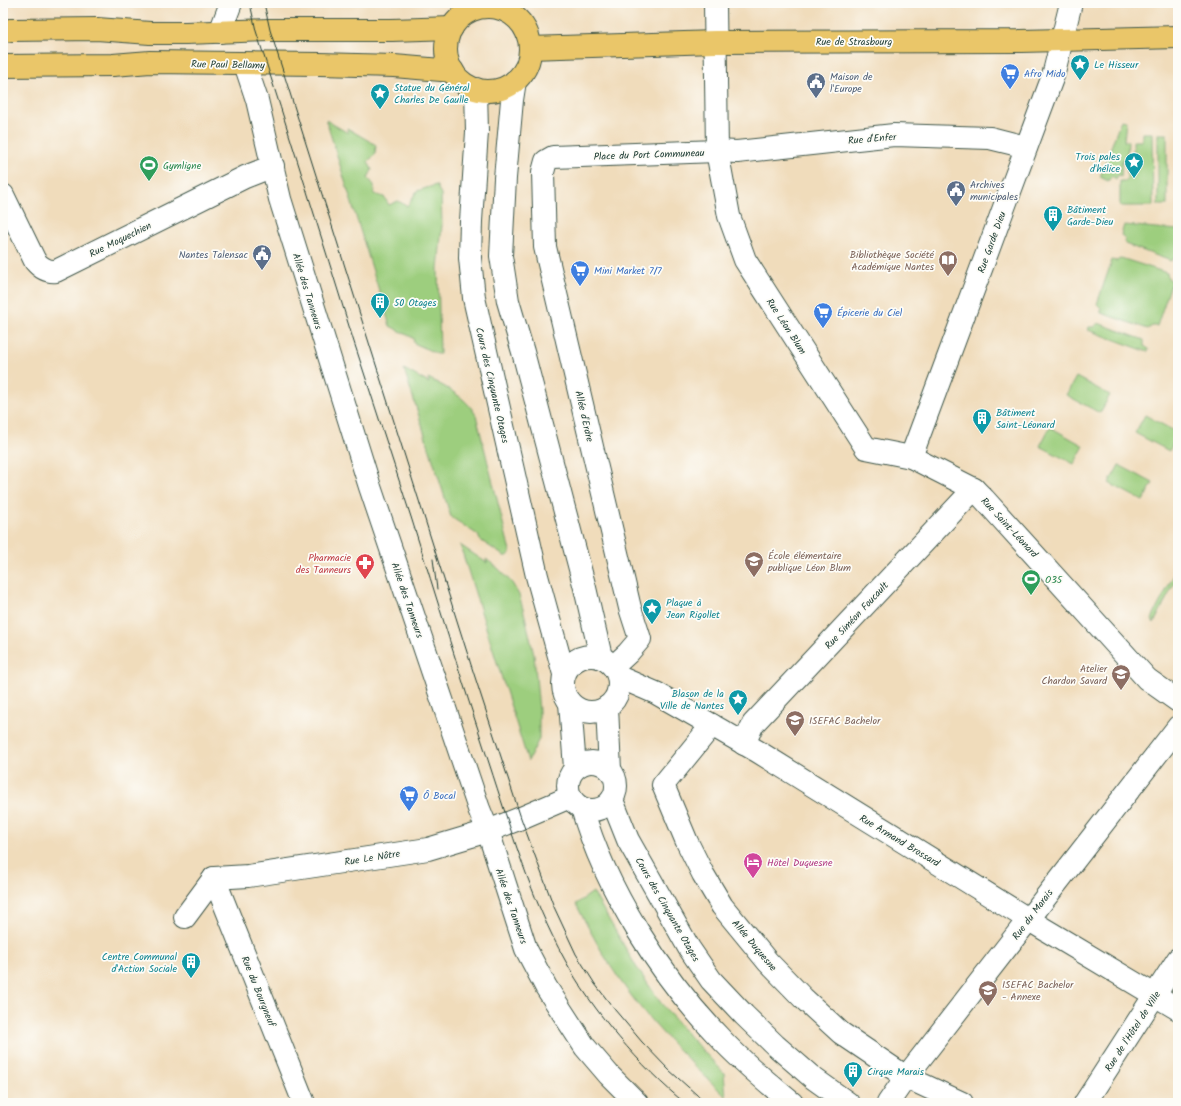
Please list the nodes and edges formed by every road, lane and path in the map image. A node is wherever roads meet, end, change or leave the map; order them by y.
1 (231, 3) edge
2 (715, 3) edge
3 (1071, 3) edge
4 (484, 5) edge
5 (519, 12) edge
6 (452, 28) junction
7 (3, 31) edge
8 (220, 32) junction
9 (1178, 37) edge
10 (1063, 40) junction
11 (715, 42) junction
12 (530, 48) junction
13 (245, 64) junction
14 (3, 66) edge
15 (453, 71) junction
16 (515, 81) junction
17 (476, 89) junction
18 (1026, 147) junction
19 (717, 151) junction
20 (553, 157) joint
21 (273, 166) junction
22 (3, 195) edge
23 (912, 457) junction
24 (974, 489) junction
25 (611, 667) junction
26 (564, 674) junction
27 (1178, 701) edge
28 (570, 703) junction
29 (607, 708) junction
30 (712, 725) junction
31 (1178, 727) edge
32 (744, 744) junction
33 (575, 768) junction
34 (610, 770) junction
35 (612, 800) junction
36 (576, 802) junction
37 (488, 831) junction
38 (214, 878) junction
39 (185, 917) dead end
40 (1029, 919) junction
41 (1178, 959) edge
42 (1155, 995) junction
43 (1178, 1009) edge
44 (906, 1077) junction
45 (304, 1103) edge
46 (637, 1103) edge
47 (792, 1103) edge
48 (848, 1103) edge
49 (888, 1103) edge
50 (962, 1103) edge
51 (1085, 1103) edge

1 - 8 street
2 - 11 street, Place du Port Communeau
3 - 10 street, Rue Garde Dieu
4 - 5 main road
4 - 6 main road
5 - 12 main road
6 - 8 main road
6 - 15 main road
7 - 8 main road
9 - 10 main road, Rue de Strasbourg
10 - 11 main road, Rue de Strasbourg
10 - 18 street, Rue Garde Dieu
11 - 12 main road, Rue de Strasbourg
11 - 19 street, Place du Port Communeau
12 - 16 main road
13 - 14 main road, Rue Paul Bellamy
13 - 15 main road, Rue Paul Bellamy
13 - 21 street, Allée des Tanneurs
15 - 17 main road
16 - 17 main road
16 - 25 street
17 - 26 street, Cours des Cinquante Otages
18 - 19 street, Rue d'Enfer
18 - 23 street, Rue Garde Dieu
19 - 20 street, Place du Port Communeau
19 - 23 street, Rue Léon Blum
20 - 25 street, Allée d'Erdre
21 - 22 street, Rue Moquechien
21 - 37 street, Allée des Tanneurs
23 - 24 street, Rue Saint-Léonard
24 - 27 street, Rue Saint-Léonard
24 - 32 street, Rue Siméon Foucault
25 - 26 street
25 - 29 street
25 - 30 street, Rue Armand Brossard
26 - 28 street, Cours des Cinquante Otages
28 - 29 street
28 - 33 street, Cours des Cinquante Otages
29 - 34 street, Cours des Cinquante Otages
30 - 32 street, Rue Armand Brossard
30 - 44 street, Allée Duquesne
31 - 40 street, Rue du Marais
32 - 40 street, Rue Armand Brossard
33 - 34 street
33 - 36 street, Cours des Cinquante Otages
34 - 35 street, Cours des Cinquante Otages
35 - 36 street
35 - 48 street, Cours des Cinquante Otages
36 - 37 street, Rue Le Nôtre
36 - 47 street, Cours des Cinquante Otages
37 - 38 street, Rue Le Nôtre
37 - 46 street, Allée des Tanneurs
38 - 39 street
38 - 45 street, Rue du Bourgneuf
40 - 42 street, Rue Armand Brossard
40 - 44 street, Rue du Marais
41 - 42 street, Rue de l'Hôtel de Ville
42 - 43 street, Rue Armand Brossard
42 - 51 street, Rue de l'Hôtel de Ville
44 - 49 street, Rue du Marais
44 - 50 street, Allée Duquesne

